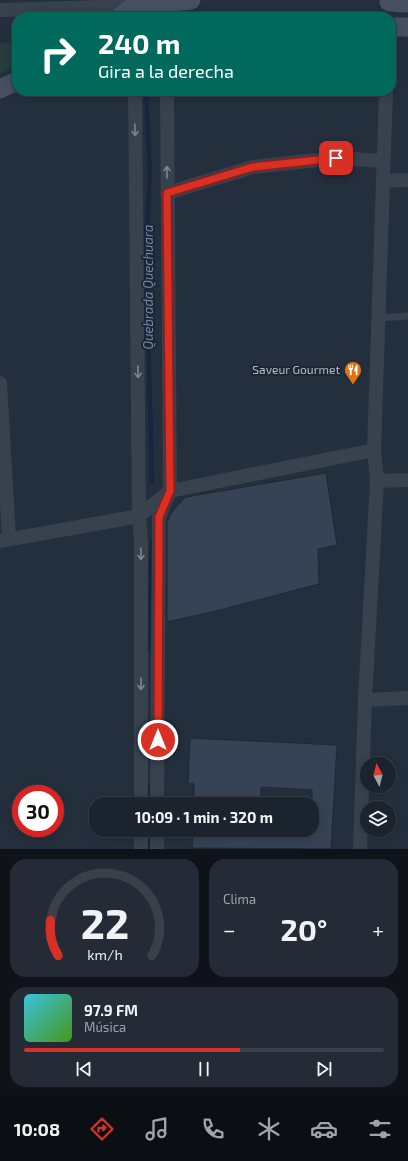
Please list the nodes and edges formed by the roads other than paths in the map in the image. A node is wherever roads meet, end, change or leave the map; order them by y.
1 (191, 0) edge
2 (408, 3) edge
3 (388, 6) edge
4 (166, 7) edge
5 (0, 10) edge
6 (131, 10) edge
7 (396, 26) edge
8 (408, 27) edge
9 (12, 83) edge
10 (0, 89) edge
11 (135, 96) edge
12 (167, 96) edge
13 (386, 96) edge
14 (383, 160) junction
15 (408, 180) edge
16 (383, 181) junction
17 (167, 193) junction
18 (408, 316) edge
19 (378, 318) junction
20 (0, 383) edge
21 (374, 450) junction
22 (408, 480) edge
23 (377, 481) junction
24 (170, 491) junction
25 (139, 516) junction
26 (4, 540) edge
27 (408, 698) edge
28 (365, 700) junction
29 (141, 797) edge
30 (157, 797) edge
31 (141, 837) edge
32 (157, 837) edge
33 (141, 849) edge
34 (157, 849) edge
35 (360, 849) edge

1 - 4 street
2 - 3 street
4 - 6 street
5 - 6 street
7 - 8 street
9 - 10 street
11 -> 25 street
17 -> 12 street
13 - 14 street
14 - 16 street
14 - 17 street
15 - 16 street
16 - 19 street
17 - 24 street
18 - 19 lane
19 - 21 street
20 - 26 street
21 - 23 street
21 - 24 street
22 - 23 street
23 - 28 street
24 - 25 street
24 - 30 street
25 - 26 street
25 -> 29 street
27 - 28 street
28 - 35 street
31 - 33 street
32 - 34 street

